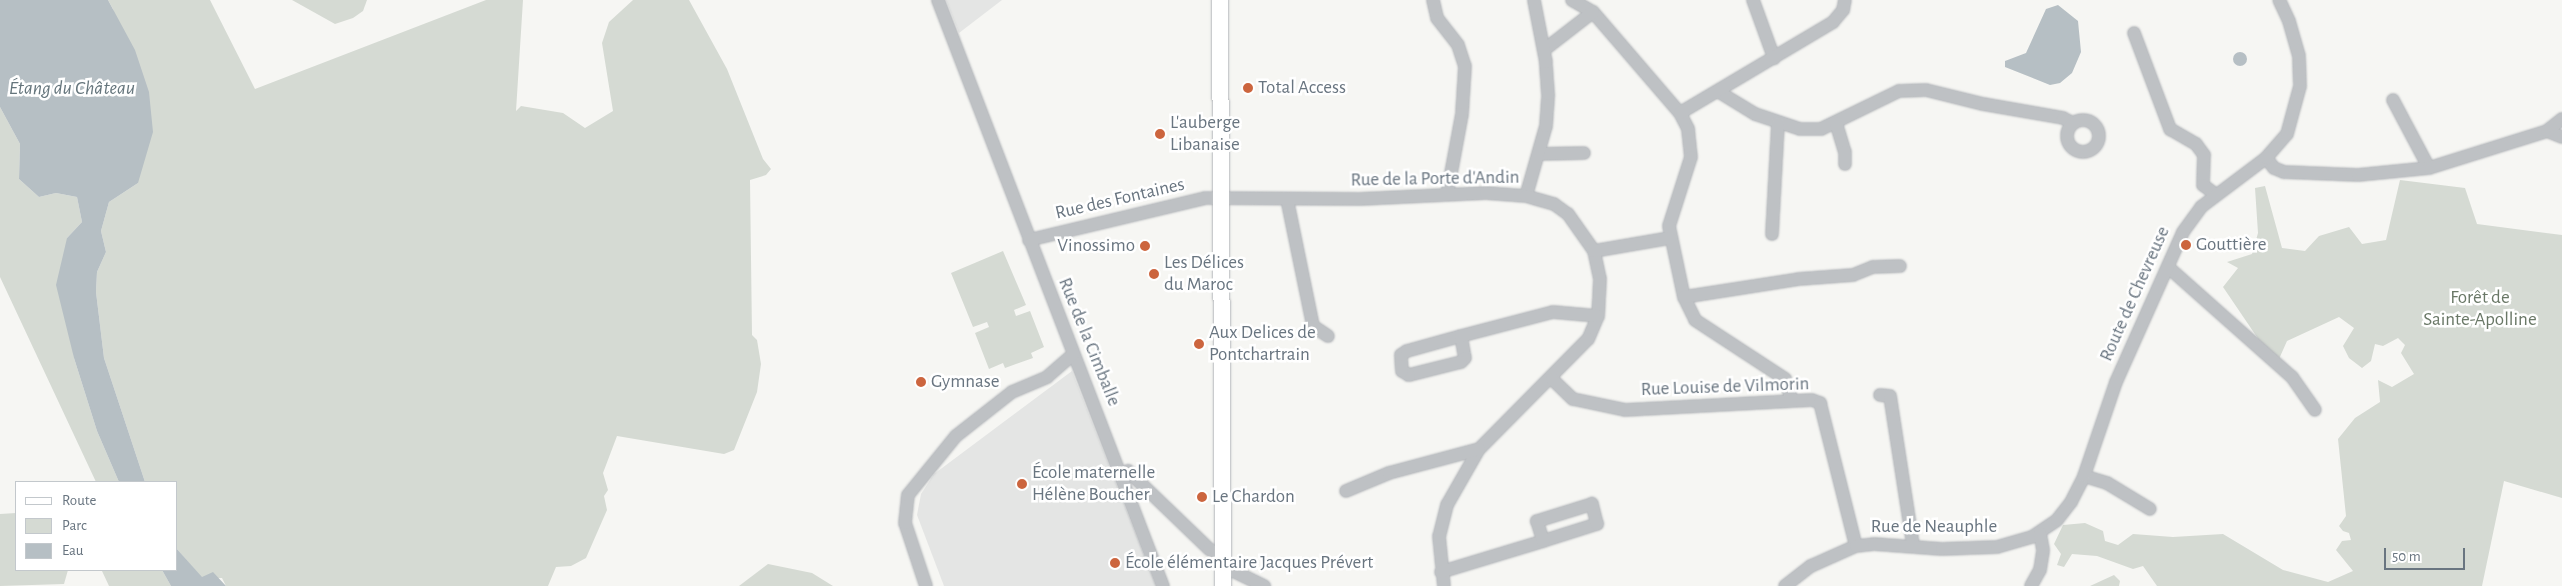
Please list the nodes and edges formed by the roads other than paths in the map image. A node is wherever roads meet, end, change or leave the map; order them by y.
1 (938, 0) edge
2 (1220, 0) edge
3 (1433, 0) edge
4 (1534, 0) edge
5 (1572, 0) edge
6 (1753, 0) edge
7 (1845, 0) edge
8 (2279, 0) edge
9 (1593, 12) junction
10 (2134, 33) dead end
11 (1544, 50) junction
12 (1774, 58) junction
13 (1718, 92) junction
14 (2393, 100) dead end
15 (1680, 113) junction
16 (2562, 119) edge
17 (1778, 123) junction
18 (1836, 123) junction
19 (2073, 123) dead end
20 (2547, 131) junction
21 (2562, 137) edge
22 (1584, 153) dead end
23 (1540, 154) junction
24 (2266, 158) junction
25 (1844, 164) dead end
26 (2430, 168) junction
27 (2215, 194) junction
28 (1447, 195) junction
29 (1526, 196) junction
30 (1220, 199) junction
31 (1287, 199) junction
32 (1772, 234) dead end
33 (1670, 238) junction
34 (1029, 240) junction
35 (1594, 250) junction
36 (1900, 266) dead end
37 (2168, 267) junction
38 (1684, 297) junction
39 (1598, 316) junction
40 (1328, 336) dead end
41 (1461, 336) junction
42 (1073, 354) junction
43 (1552, 378) junction
44 (1880, 394) dead end
45 (1792, 401) junction
46 (2315, 410) dead end
47 (1480, 449) junction
48 (1122, 474) junction
49 (2084, 476) junction
50 (1346, 491) dead end
51 (2150, 509) dead end
52 (2036, 535) junction
53 (1543, 541) dead end
54 (1913, 545) junction
55 (1856, 546) junction
56 (1223, 562) junction
57 (1441, 572) junction
58 (926, 586) edge
59 (1163, 586) edge
60 (1224, 586) edge
61 (1264, 586) edge
62 (1444, 586) edge
63 (1785, 586) edge
64 (2031, 586) edge

1 - 34 street, Rue de la Cimballe
2 - 30 main road
3 - 28 street
4 - 11 street
5 - 9 street
6 - 12 street
7 - 12 street
8 - 24 street, Route de Chevreuse
9 - 11 street
9 - 15 street
10 - 27 street
11 - 23 street
12 - 13 street
13 - 15 street
13 - 17 street
14 - 26 street
15 - 33 street
16 - 20 street
17 - 18 street
17 - 32 street
18 - 19 street
18 - 25 street
20 - 21 street
20 - 26 street
22 - 23 street
23 - 29 street
24 - 26 street
24 - 27 street, Route de Chevreuse
27 - 37 street, Route de Chevreuse
28 - 29 street, Rue de la Porte d'Andin
28 - 31 street, Rue de la Porte d'Andin
29 - 35 street, Rue de la Porte d'Andin
30 - 31 street, Rue de la Porte d'Andin
30 - 34 street, Rue des Fontaines
30 - 56 main road
31 - 40 street
33 - 35 street
33 - 38 street
34 - 42 street, Rue de la Cimballe
35 - 39 street, Rue de la Porte d'Andin
36 - 38 street
37 - 46 street
37 - 49 street, Route de Chevreuse
38 - 45 street
39 - 41 street
39 - 43 street, Rue de la Porte d'Andin
41 - 41 street
42 - 48 street, Rue de la Cimballe
42 - 58 street
43 - 45 street, Rue Louise de Vilmorin
43 - 47 street, Rue de la Porte d'Andin
44 - 54 street
45 - 55 street, Rue Louise de Vilmorin
47 - 50 street
47 - 57 street, Rue de la Porte d'Andin
48 - 56 street
48 - 59 street, Rue de la Cimballe
49 - 51 street
49 - 52 street, Route de Chevreuse
52 - 54 street, Rue de Neauphle
52 - 64 street
53 - 57 street
54 - 55 street, Rue de Neauphle
55 - 63 street, Rue de Neauphle
56 - 60 main road
56 - 61 street
57 - 62 street, Rue de la Porte d'Andin

